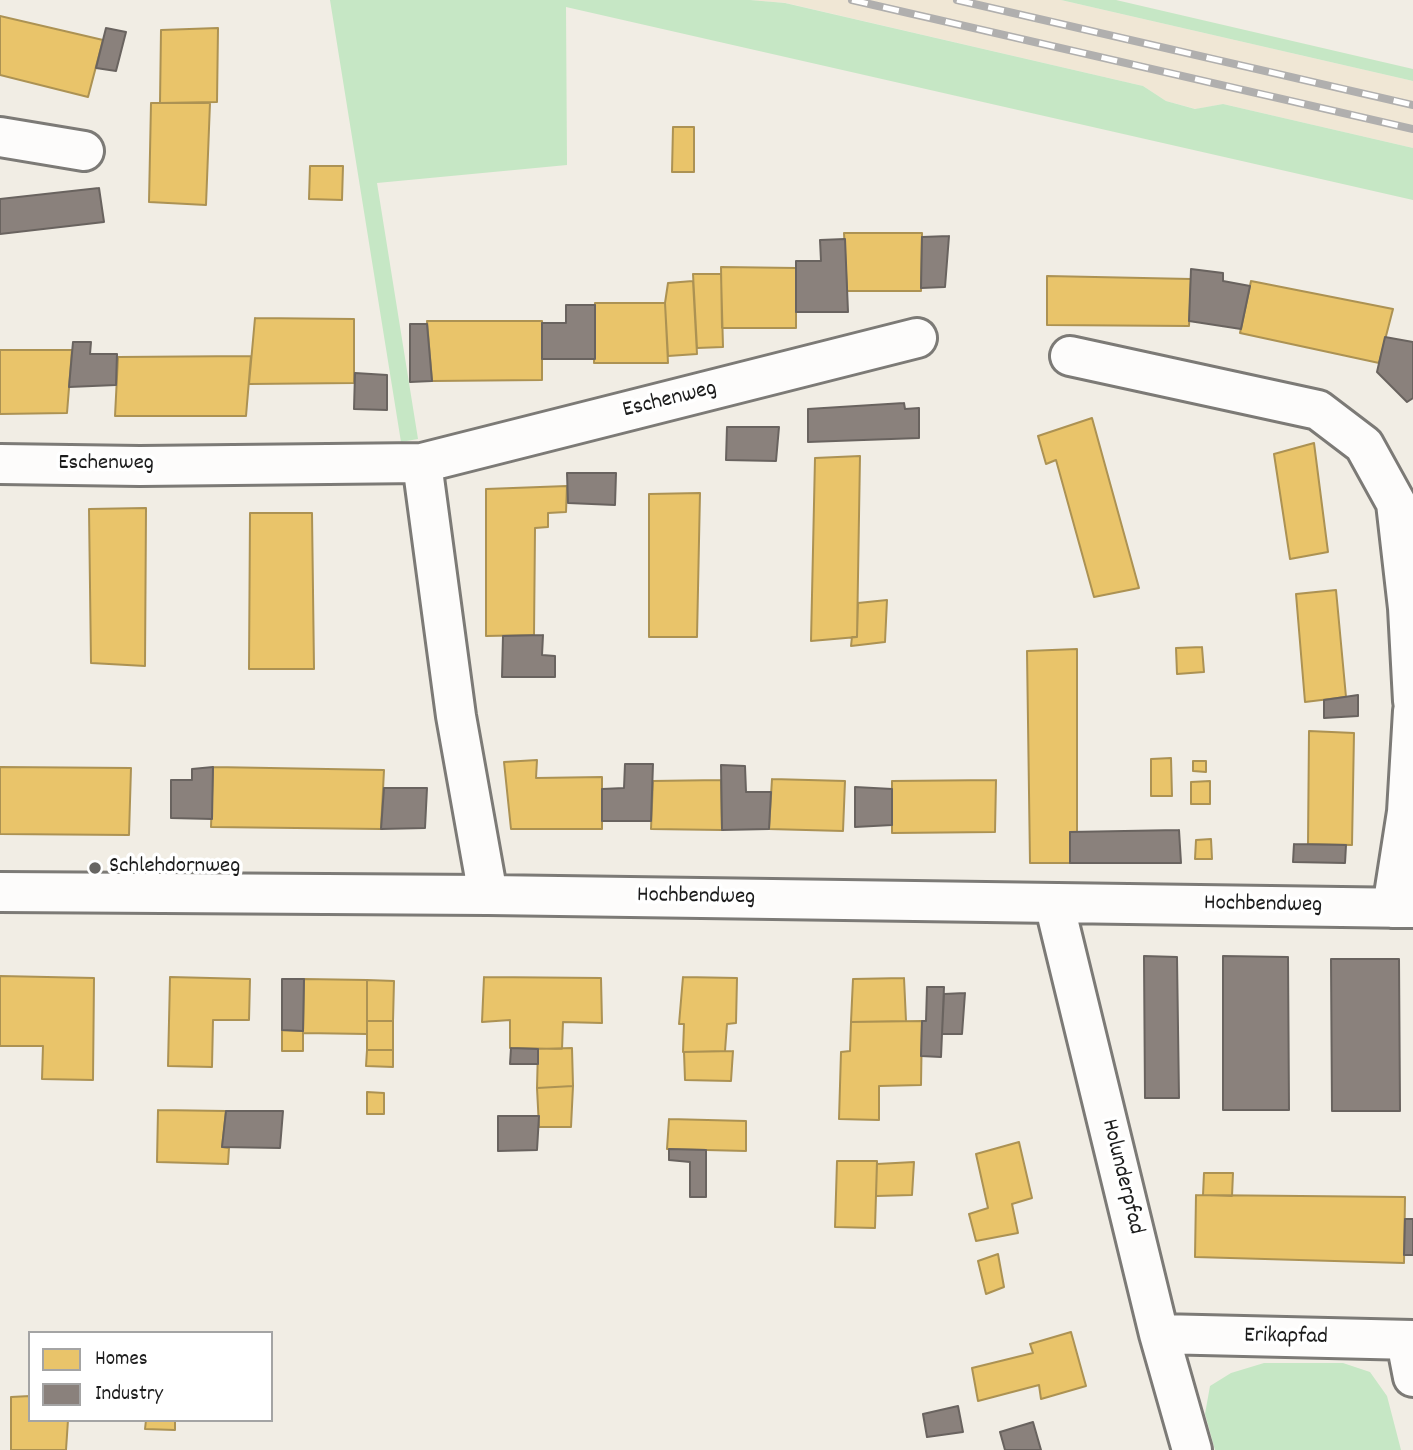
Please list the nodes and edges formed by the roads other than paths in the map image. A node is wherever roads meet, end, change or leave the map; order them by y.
1 (0, 137) edge
2 (84, 151) dead end
3 (917, 338) dead end
4 (1070, 356) dead end
5 (422, 463) junction
6 (0, 464) edge
7 (1413, 701) edge
8 (1413, 711) edge
9 (0, 892) edge
10 (488, 895) junction
11 (1054, 903) junction
12 (1403, 908) edge
13 (1159, 1334) junction
14 (1409, 1340) edge
15 (1413, 1377) edge
16 (1192, 1450) edge

1 - 2 street
3 - 5 street, Eschenweg
4 - 7 street
5 - 6 street, Eschenweg
5 - 10 street
8 - 12 street, Hochbendweg
9 - 10 street, Hochbendweg
10 - 11 street, Hochbendweg
11 - 12 street, Hochbendweg
11 - 13 street, Holunderpfad
13 - 14 street, Erikapfad
13 - 16 street, Holunderpfad
14 - 15 street

